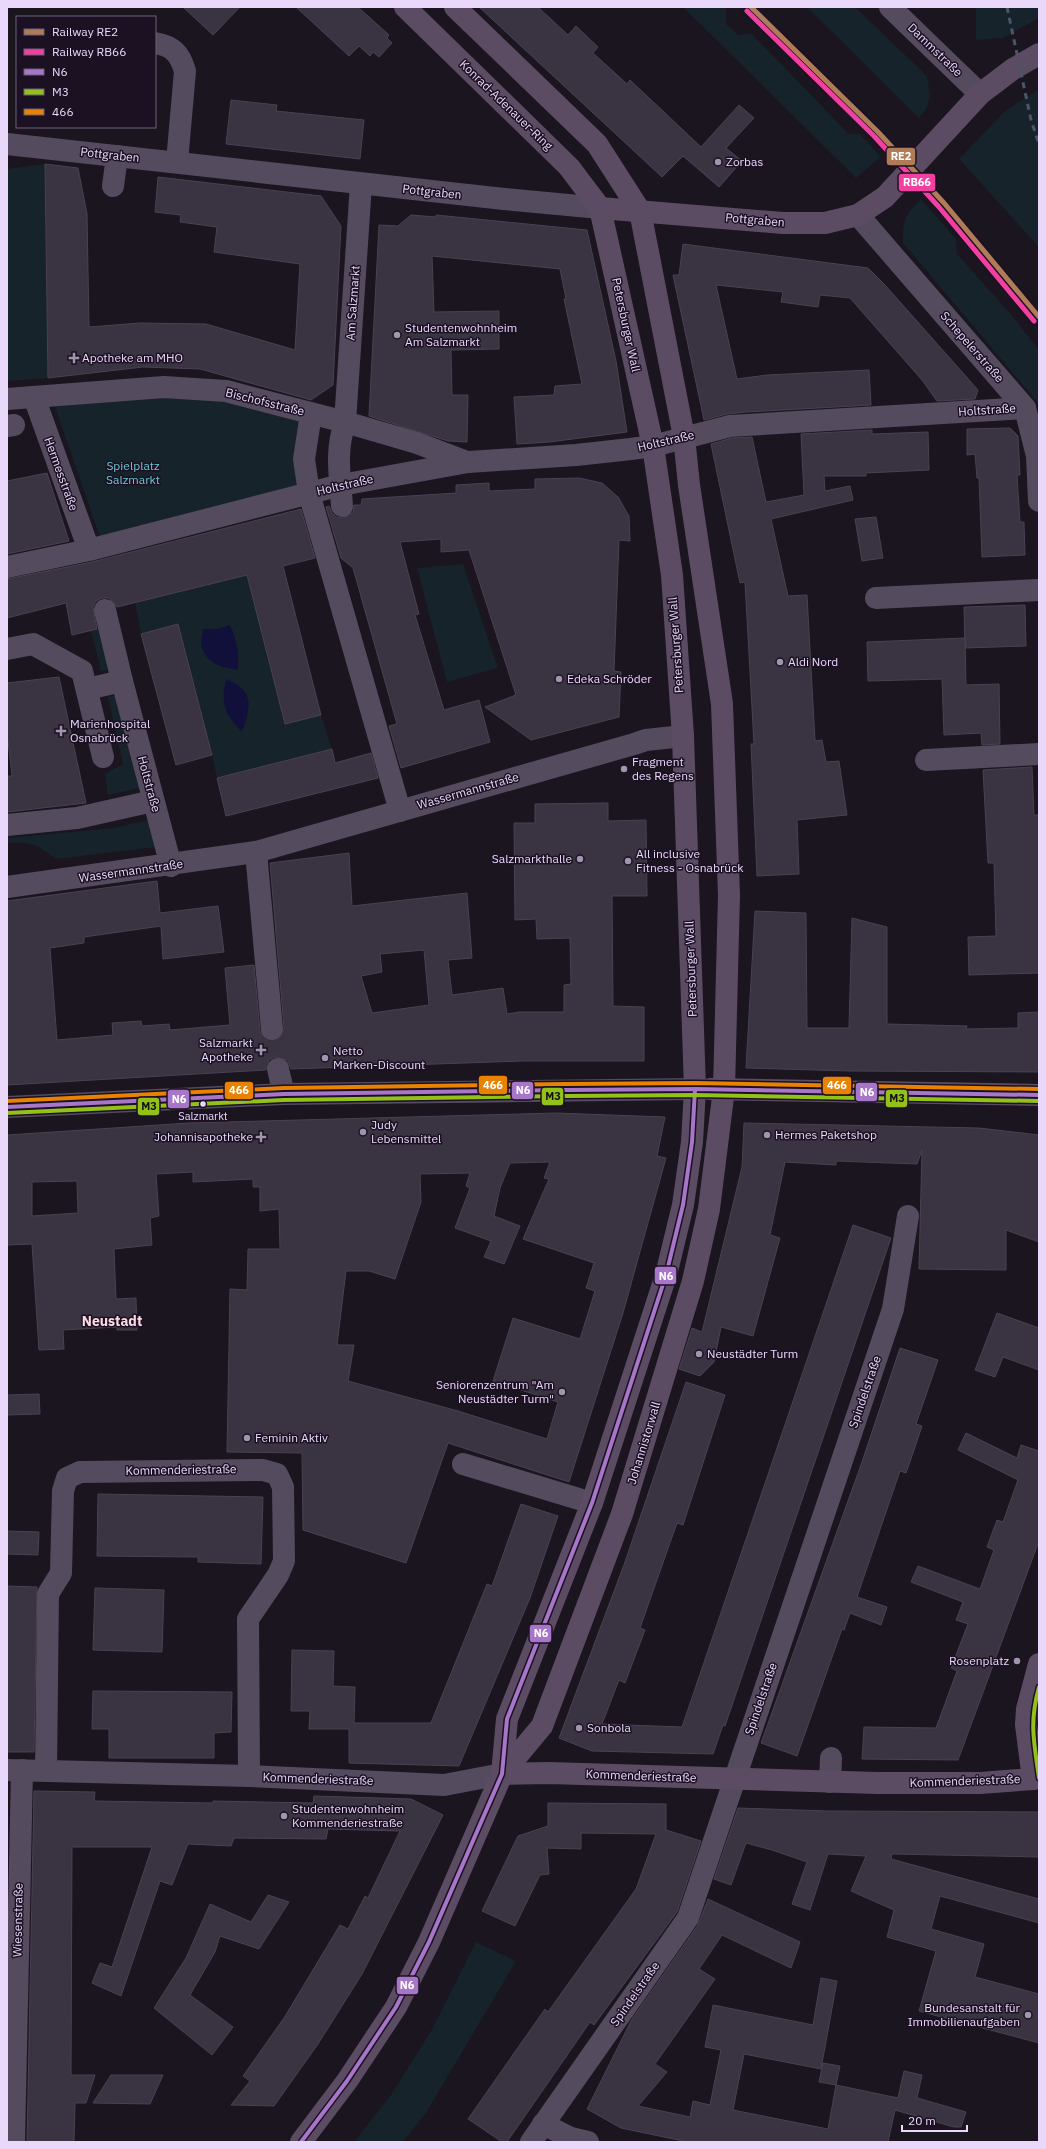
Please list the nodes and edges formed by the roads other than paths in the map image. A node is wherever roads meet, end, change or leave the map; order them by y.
1 (405, 7) edge
2 (455, 7) edge
3 (892, 8) edge
4 (156, 43) edge
5 (1039, 54) edge
6 (980, 94) junction
7 (7, 144) edge
8 (117, 156) junction
9 (177, 162) junction
10 (361, 184) junction
11 (113, 186) dead end
12 (600, 208) junction
13 (640, 211) junction
14 (858, 215) junction
15 (34, 397) junction
16 (7, 399) edge
17 (1024, 408) junction
18 (311, 414) junction
19 (345, 422) junction
20 (684, 437) junction
21 (652, 446) junction
22 (468, 462) junction
23 (309, 493) junction
24 (341, 495) junction
25 (1039, 501) edge
26 (89, 550) junction
27 (7, 567) edge
28 (1039, 590) edge
29 (876, 598) dead end
30 (105, 610) dead end
31 (7, 649) edge
32 (122, 681) junction
33 (86, 689) junction
34 (683, 736) junction
35 (1039, 754) edge
36 (103, 757) dead end
37 (926, 760) dead end
38 (153, 801) junction
39 (400, 811) junction
40 (7, 825) edge
41 (256, 852) junction
42 (170, 866) junction
43 (7, 888) edge
44 (272, 1029) tunnel mouth
45 (278, 1069) tunnel mouth
46 (695, 1089) junction
47 (724, 1089) junction
48 (284, 1094) junction
49 (1039, 1095) edge
50 (7, 1108) edge
51 (908, 1216) dead end
52 (463, 1464) dead end
53 (592, 1503) junction
54 (1039, 1664) edge
55 (831, 1758) dead end
56 (1039, 1758) edge
57 (14, 1770) edge
58 (46, 1770) junction
59 (502, 1774) junction
60 (249, 1776) junction
61 (734, 1779) junction
62 (1036, 1779) edge
63 (830, 1782) junction
64 (543, 2124) junction
65 (14, 2142) edge
66 (301, 2142) edge
67 (530, 2142) edge
68 (588, 2142) edge

1 - 12 main road, Konrad-Adenauer-Ring
2 - 13 main road
3 - 6 street, Dammstraße
4 - 9 street
5 - 6 main road, Pottgraben
6 - 14 main road, Pottgraben
7 - 8 street, Pottgraben
8 - 9 street, Pottgraben
8 - 11 street
9 - 10 street, Pottgraben
10 - 12 street, Pottgraben
10 - 19 street, Am Salzmarkt
12 - 13 main road, Pottgraben
12 - 21 main road, Petersburger Wall
13 - 14 main road, Pottgraben
13 - 20 main road
14 - 17 street, Schepelerstraße
15 - 16 street, Bischofsstraße
15 - 18 street, Bischofsstraße
15 - 26 street, Hermesstraße
17 - 20 street, Holtstraße
17 - 25 street, Schepelerstraße
18 - 19 street, Bischofsstraße
18 - 23 street
19 - 22 street, Bischofsstraße
19 - 24 street, Am Salzmarkt
20 - 21 street, Holtstraße
20 - 47 main road
21 - 22 street, Holtstraße
21 - 34 main road, Petersburger Wall
22 - 24 street, Holtstraße
23 - 24 street, Holtstraße
23 - 26 street, Holtstraße
23 - 39 street, Holtstraße
26 - 27 street, Holtstraße
28 - 29 street
30 - 32 street, Holtstraße
31 - 33 street
32 - 33 street
32 - 38 street, Holtstraße
33 - 36 street
34 - 39 street, Wassermannstraße
34 - 46 main road, Petersburger Wall
35 - 37 street
38 - 40 street
38 - 42 street, Holtstraße
39 - 41 street, Wassermannstraße
41 - 42 street, Wassermannstraße
41 - 44 street
42 - 43 street, Wassermannstraße
45 - 48 street
46 - 47 main road
46 - 48 street
46 - 53 main road, Johannistorwall
47 - 49 main road
47 - 59 main road, Johannistorwall
48 - 50 street
51 - 61 street, Spindelstraße
52 - 53 street
53 - 59 main road, Johannistorwall
54 - 62 main road
55 - 63 street
56 - 62 main road
57 - 58 street, Kommenderiestraße
57 - 65 street, Wiesenstraße
58 - 60 street, Kommenderiestraße
58 - 60 street, Kommenderiestraße
59 - 60 street, Kommenderiestraße
59 - 61 main road, Kommenderiestraße
59 - 66 main road, Johannistorwall
61 - 63 main road, Kommenderiestraße
61 - 64 street, Spindelstraße
62 - 63 main road, Kommenderiestraße
64 - 67 street, Spindelstraße
64 - 68 street

